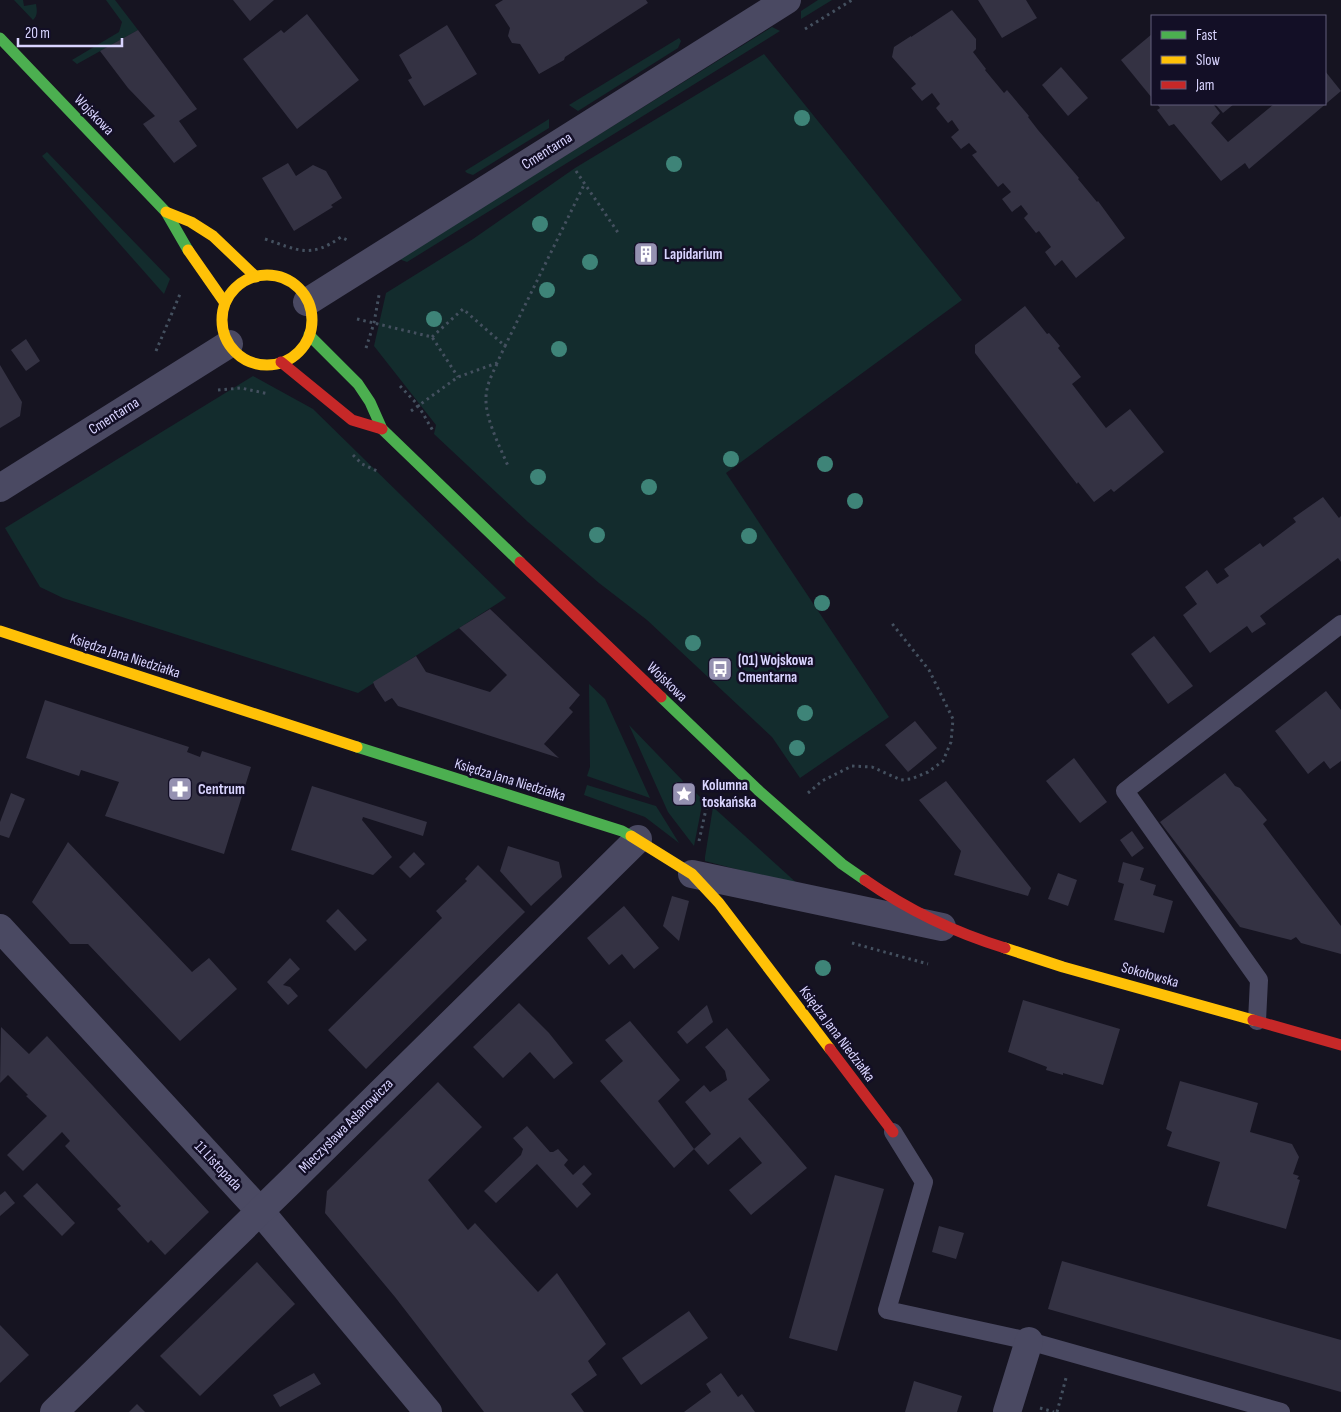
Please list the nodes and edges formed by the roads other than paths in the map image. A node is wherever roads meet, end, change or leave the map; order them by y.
1 (787, 0) edge
2 (0, 38) edge
3 (166, 212) junction
4 (256, 277) junction
5 (308, 302) junction
6 (225, 303) junction
7 (309, 334) junction
8 (229, 344) junction
9 (281, 362) junction
10 (382, 429) junction
11 (0, 488) edge
12 (1341, 624) edge
13 (0, 631) edge
14 (638, 839) junction
15 (692, 874) junction
16 (0, 928) edge
17 (952, 929) junction
18 (1257, 1021) junction
19 (1341, 1045) edge
20 (893, 1132) joint
21 (260, 1211) junction
22 (1028, 1341) junction
23 (54, 1412) edge
24 (428, 1412) edge
25 (1007, 1412) edge
26 (1281, 1412) edge

1 - 5 street, Cmentarna
2 - 3 street, Wojskowa
3 - 4 street, Wojskowa
3 - 6 street, Wojskowa
4 - 5 street
4 - 6 street
5 - 7 street
6 - 8 street
7 - 9 street
7 - 10 street, Wojskowa
8 - 9 street
8 - 11 street, Cmentarna
9 - 10 street, Wojskowa
10 - 17 street, Wojskowa
12 - 18 lane
13 - 14 street, Księdza Jana Niedziałka
14 - 15 street, Księdza Jana Niedziałka
14 - 21 street, Mieczysława Asłanowicza
15 - 17 street
15 - 20 street, Księdza Jana Niedziałka
16 - 21 street, 11 Listopada
17 - 18 street, Sokołowska
18 - 19 street, Sokołowska
20 - 22 lane
21 - 23 street, Mieczysława Asłanowicza
21 - 24 street, 11 Listopada
22 - 25 street
22 - 26 lane

